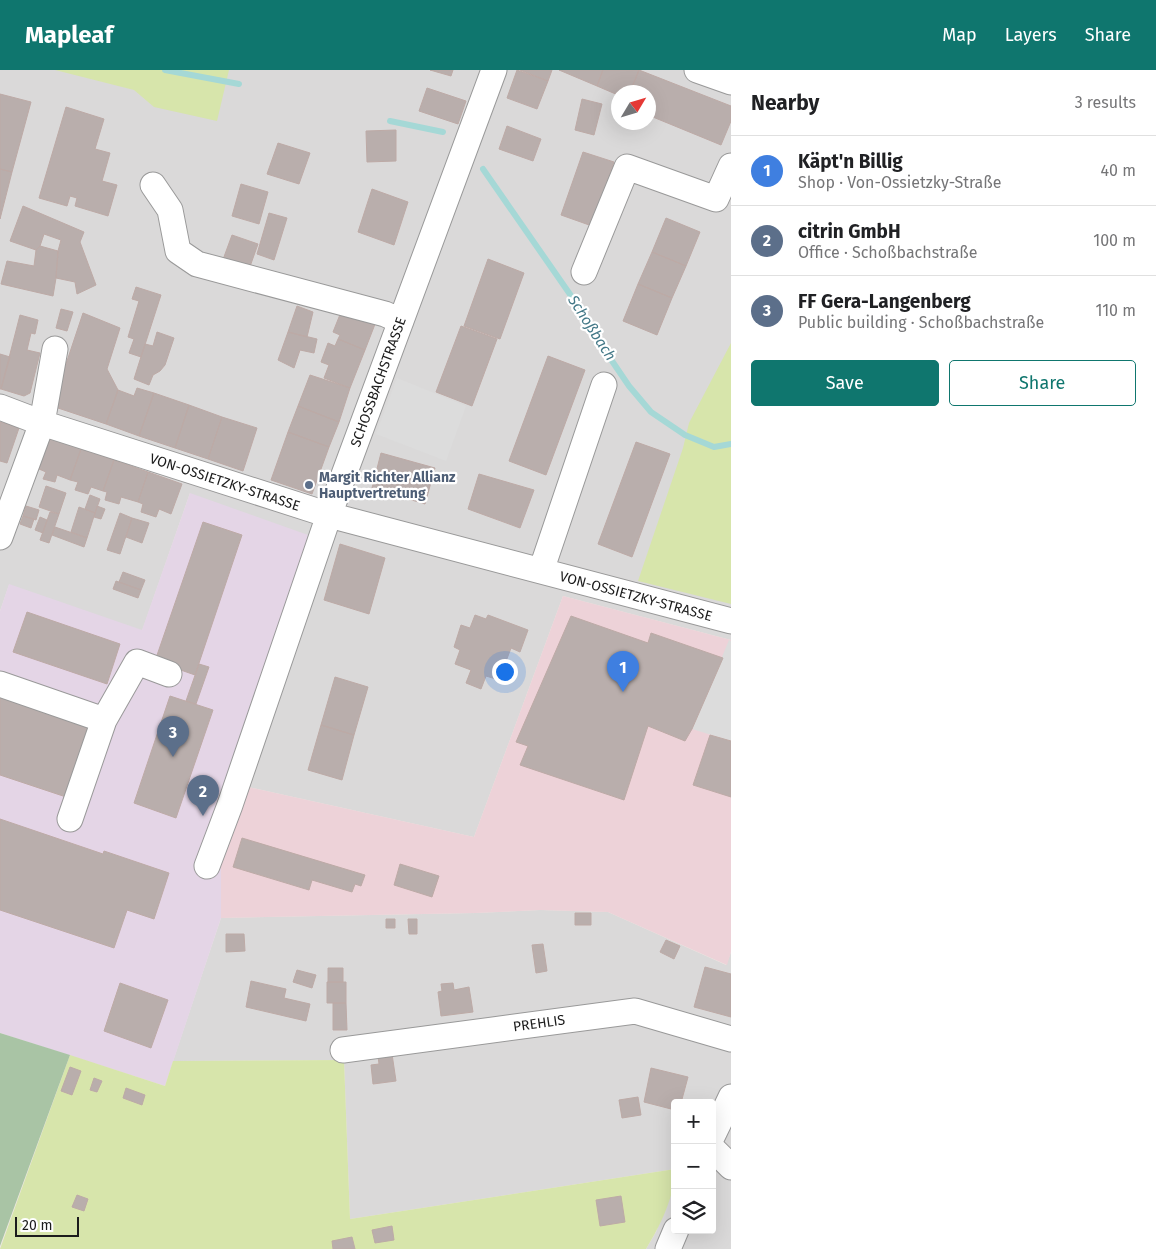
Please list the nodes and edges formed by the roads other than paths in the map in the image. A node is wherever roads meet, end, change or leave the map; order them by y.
1 (494, 70) edge
2 (697, 70) edge
3 (731, 82) edge
4 (731, 166) edge
5 (153, 185) dead end
6 (584, 272) dead end
7 (401, 321) junction
8 (55, 349) dead end
9 (604, 385) dead end
10 (0, 406) edge
11 (42, 423) junction
12 (329, 514) junction
13 (0, 537) edge
14 (540, 571) junction
15 (731, 621) edge
16 (169, 674) dead end
17 (0, 684) edge
18 (104, 720) junction
19 (70, 819) dead end
20 (207, 866) dead end
21 (731, 1039) edge
22 (343, 1050) dead end
23 (731, 1098) edge
24 (716, 1129) edge
25 (716, 1152) edge
26 (731, 1167) edge
27 (674, 1234) edge
28 (668, 1249) edge

1 - 7 street, SCHOSSBACHSTRASSE
2 - 3 street
4 - 6 street
5 - 7 street
7 - 12 street, SCHOSSBACHSTRASSE
8 - 11 street
9 - 14 street, VON-OSSIETZKY-STRASSE
10 - 11 street, VON-OSSIETZKY-STRASSE
11 - 12 street, VON-OSSIETZKY-STRASSE
11 - 13 street
12 - 14 street, VON-OSSIETZKY-STRASSE
12 - 20 street, SCHOSSBACHSTRASSE
14 - 15 street, VON-OSSIETZKY-STRASSE
16 - 18 street
17 - 18 street
18 - 19 street
21 - 22 street, PREHLIS
23 - 24 street
25 - 26 street
27 - 28 street

